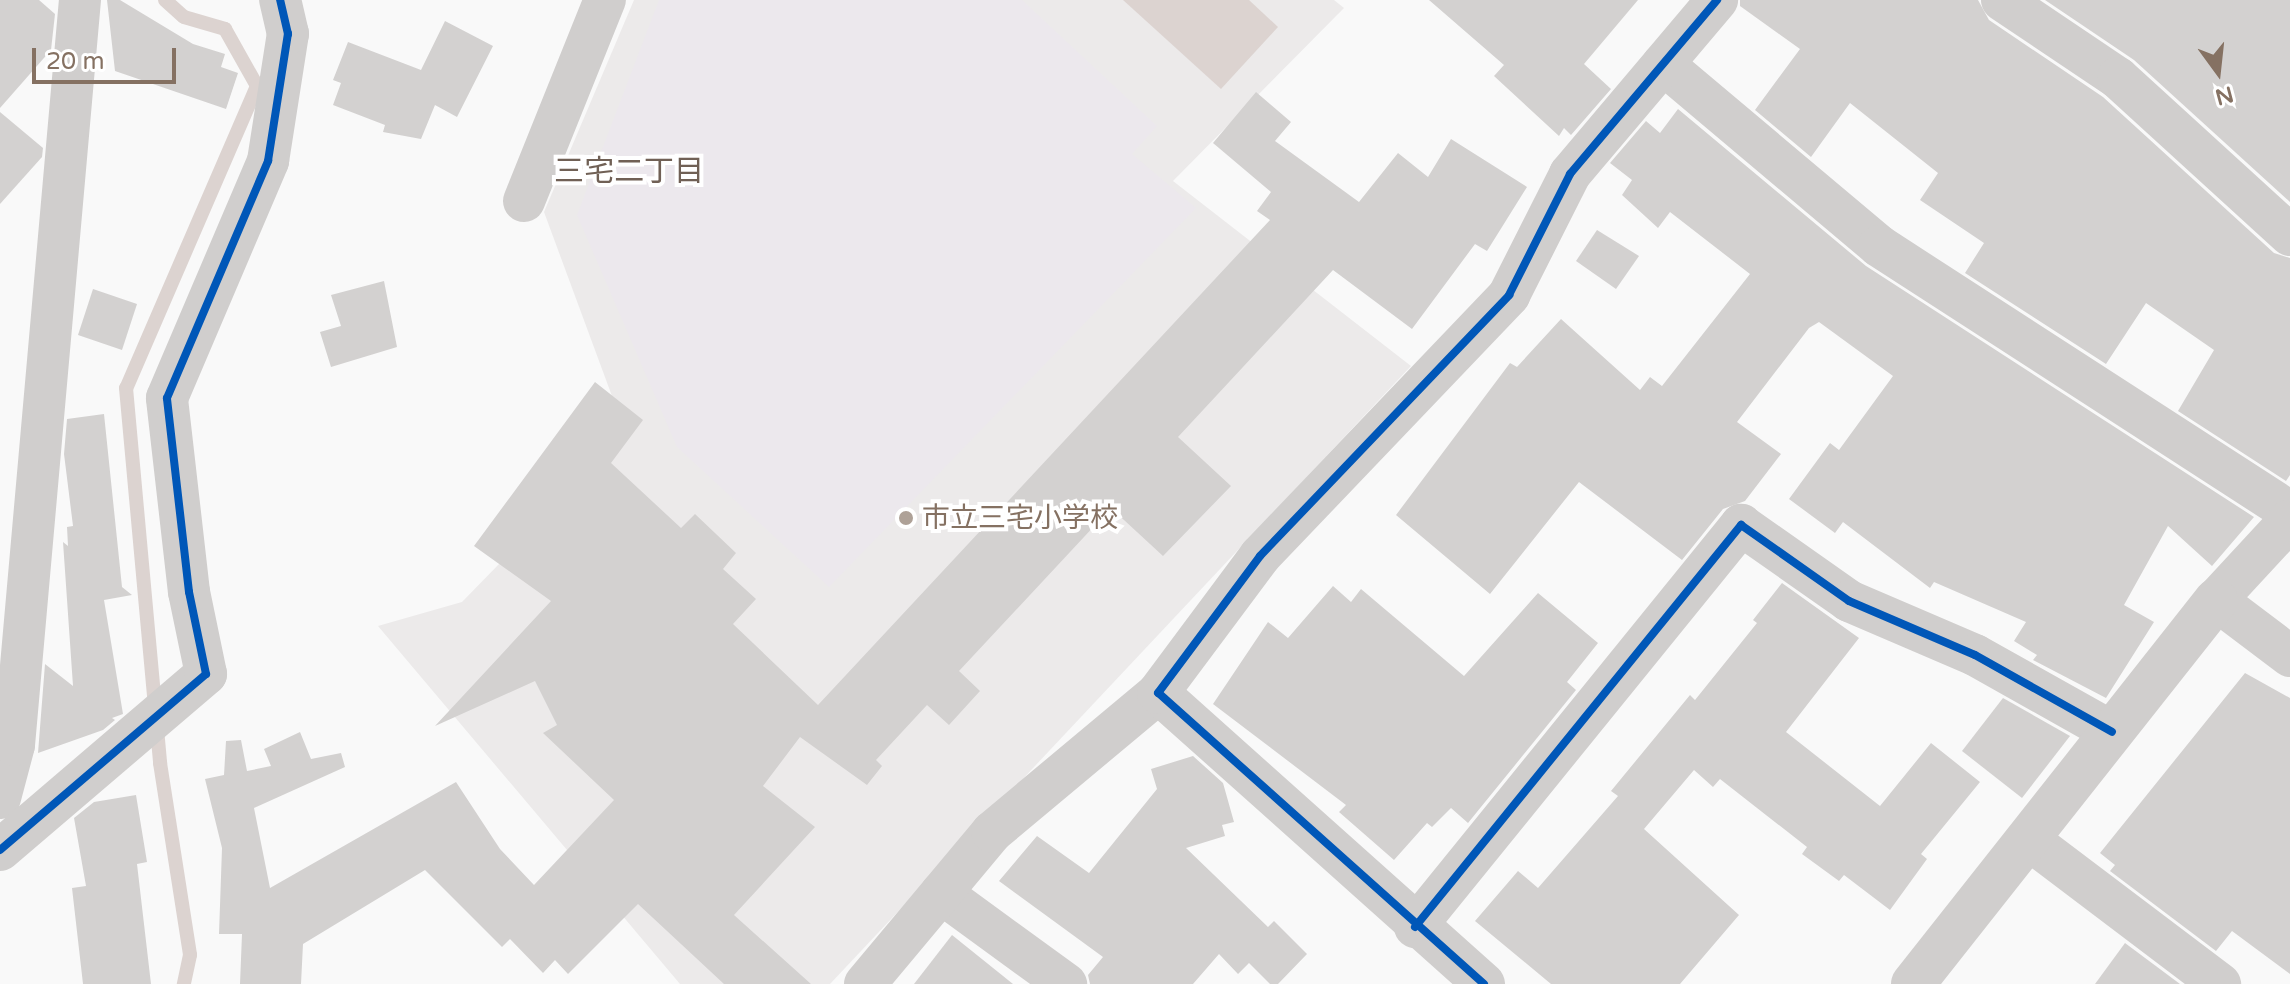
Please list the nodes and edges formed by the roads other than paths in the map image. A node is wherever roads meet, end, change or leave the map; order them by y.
1 (80, 0) edge
2 (280, 0) edge
3 (605, 0) edge
4 (1717, 0) edge
5 (2002, 0) edge
6 (1663, 64) junction
7 (524, 201) dead end
8 (2290, 235) edge
9 (2290, 512) edge
10 (2290, 520) edge
11 (2216, 600) junction
12 (2290, 656) edge
13 (1158, 693) junction
14 (2112, 732) junction
15 (0, 798) edge
16 (2028, 839) junction
17 (0, 850) edge
18 (941, 893) junction
19 (1415, 927) junction
20 (865, 984) edge
21 (1066, 984) edge
22 (1484, 984) edge
23 (1913, 984) edge
24 (2220, 984) edge

1 - 15 street
2 - 17 street
3 - 7 street
4 - 6 street
5 - 8 street
6 - 9 street
6 - 13 street
10 - 11 street
11 - 12 street
11 - 14 street
13 - 18 street
13 - 19 street
14 - 16 street
14 - 19 street
16 - 23 street
16 - 24 street
18 - 20 street
18 - 21 street
19 - 22 street

